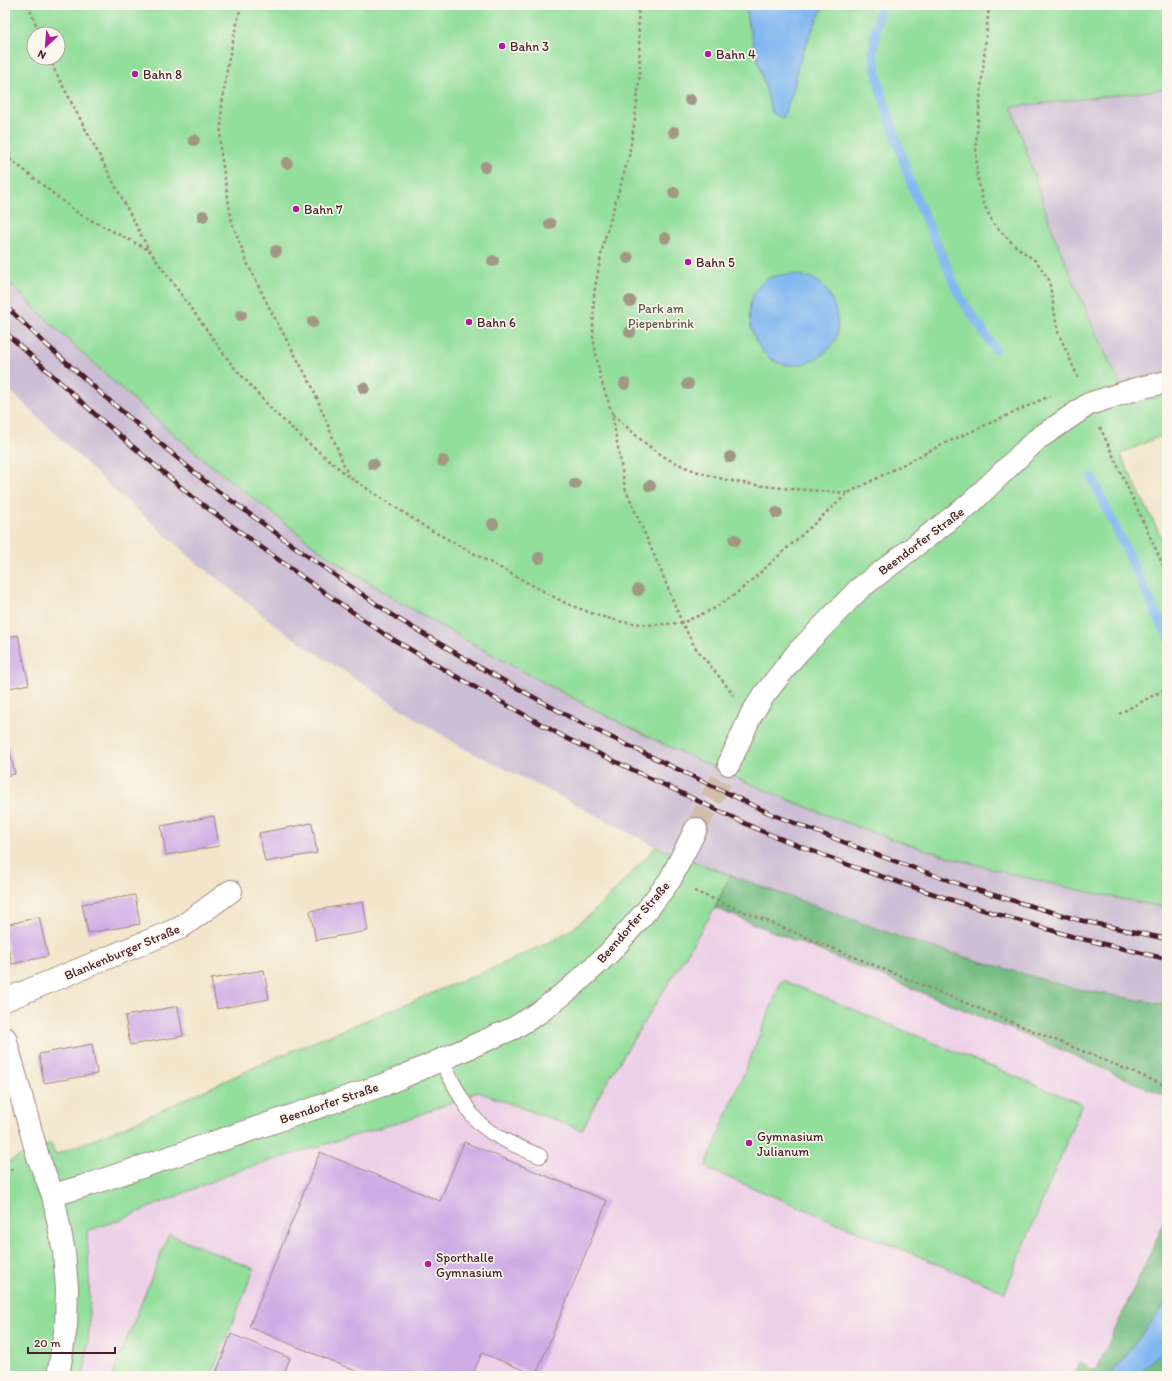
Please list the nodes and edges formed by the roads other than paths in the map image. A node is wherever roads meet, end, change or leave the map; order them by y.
1 (1167, 382) edge
2 (729, 764) tunnel mouth
3 (696, 829) tunnel mouth
4 (232, 891) dead end
5 (5, 1000) edge
6 (5, 1038) edge
7 (441, 1061) junction
8 (540, 1156) dead end
9 (53, 1195) junction
10 (58, 1376) edge

1 - 2 street, Beendorfer Straße
3 - 7 street, Beendorfer Straße
4 - 5 street, Blankenburger Straße
6 - 9 street
7 - 8 lane
7 - 9 street, Beendorfer Straße
9 - 10 street

